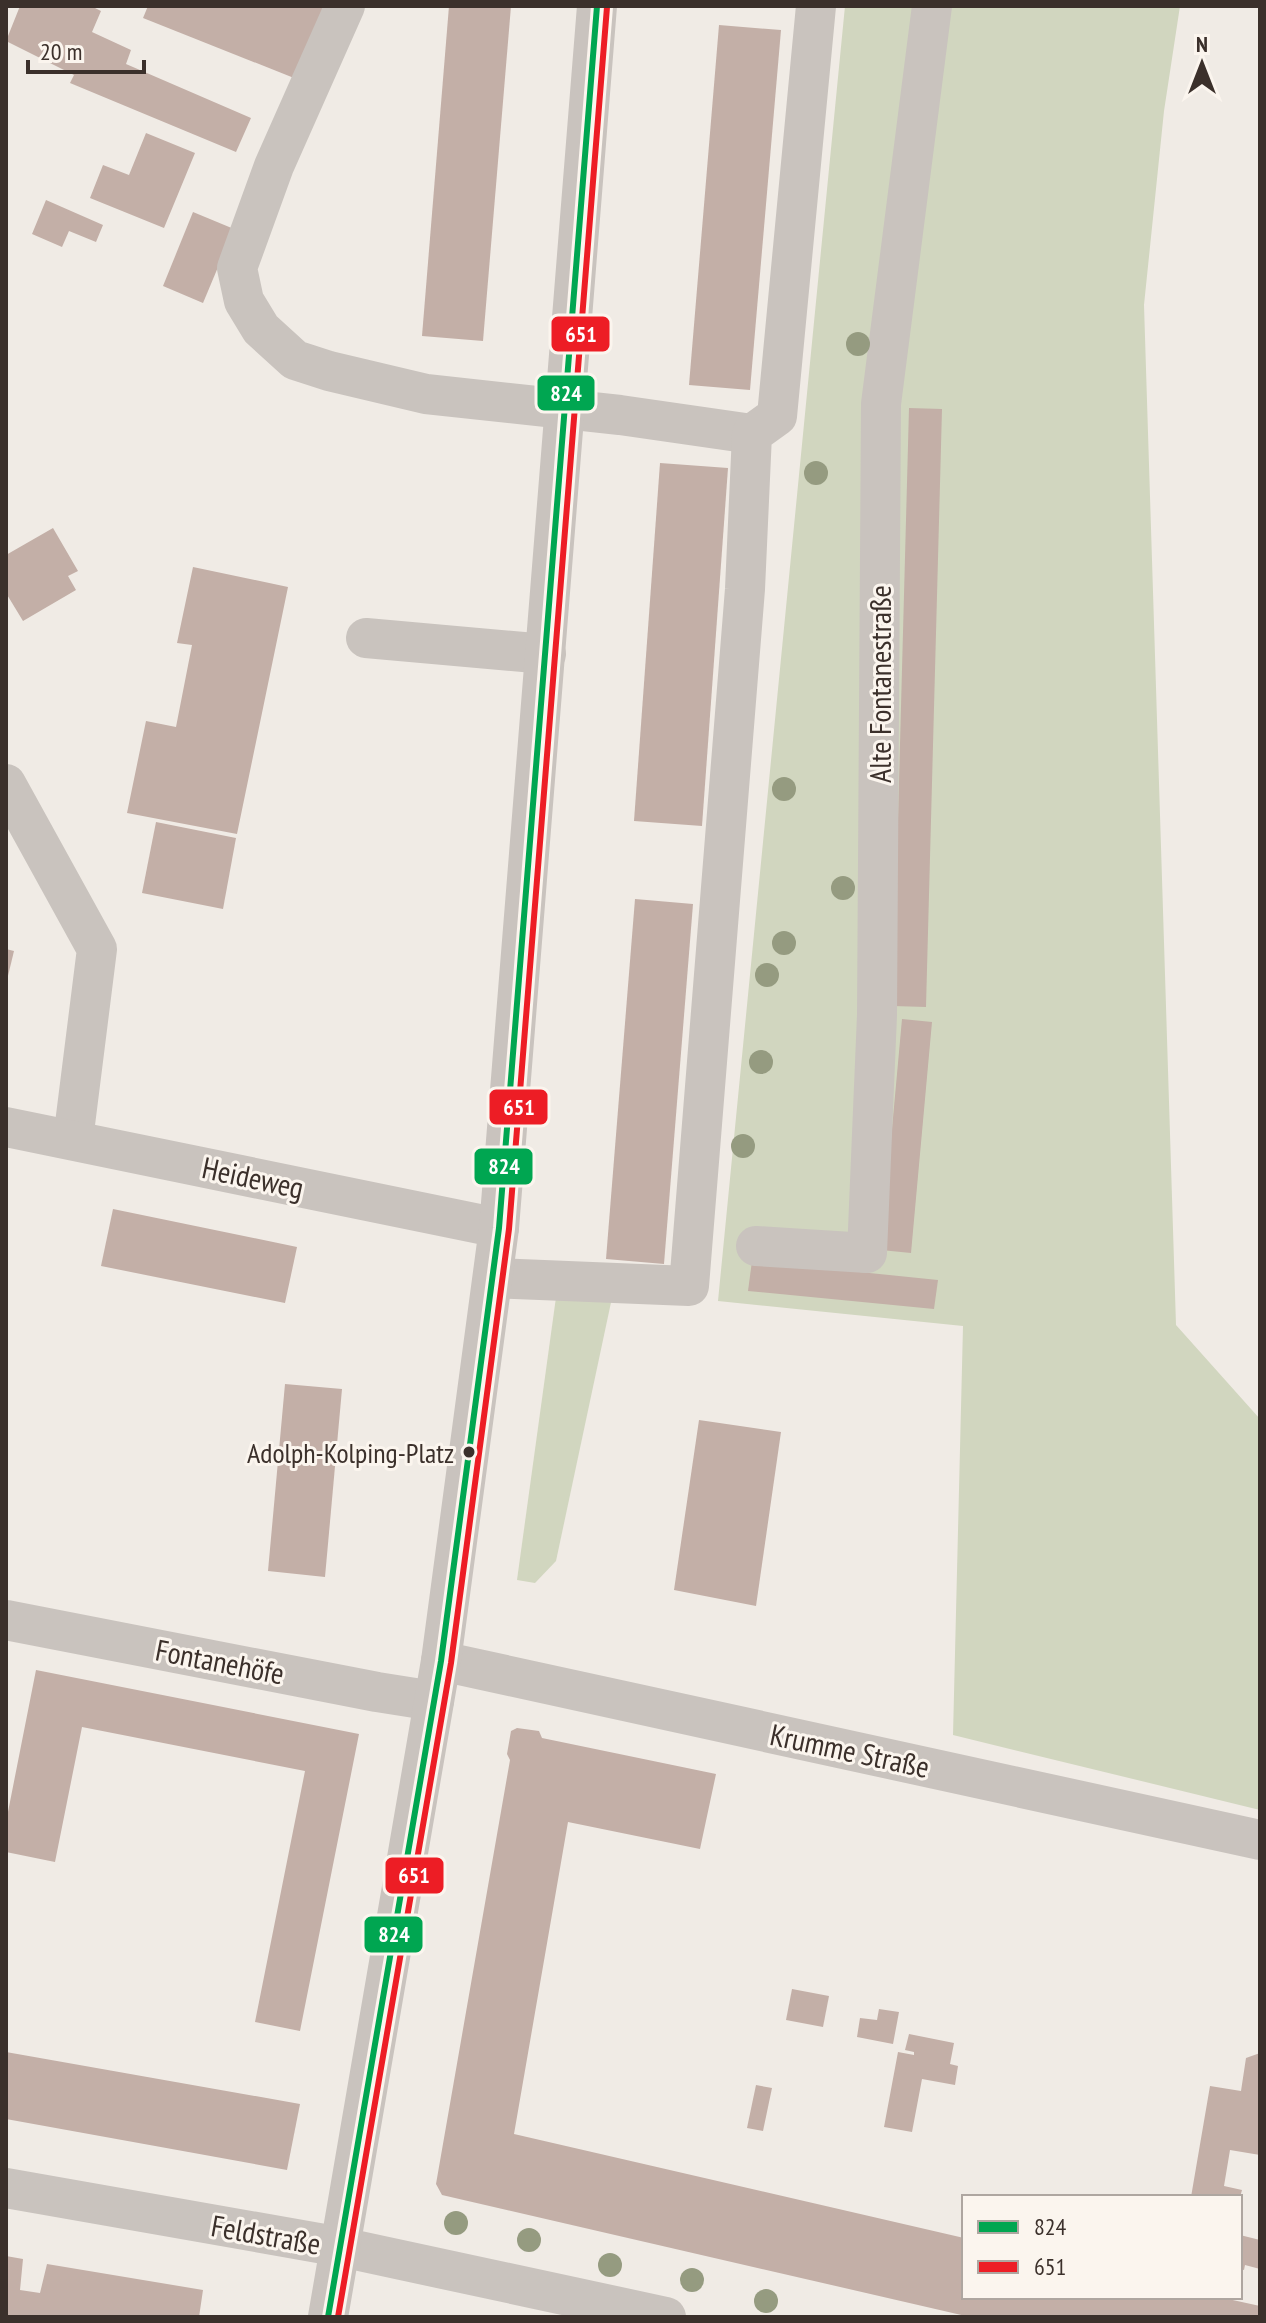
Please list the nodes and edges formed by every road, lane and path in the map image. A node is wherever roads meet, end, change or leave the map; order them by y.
1 (345, 6) edge
2 (597, 6) edge
3 (816, 6) edge
4 (932, 6) edge
5 (565, 409) junction
6 (752, 434) junction
7 (366, 638) dead end
8 (546, 654) junction
9 (6, 784) edge
10 (6, 1127) edge
11 (73, 1140) junction
12 (499, 1228) junction
13 (756, 1246) dead end
14 (493, 1278) junction
15 (6, 1620) edge
16 (441, 1661) junction
17 (434, 1701) junction
18 (1260, 1840) edge
19 (6, 2188) edge
20 (341, 2247) junction
21 (328, 2317) edge
22 (666, 2317) edge

1 - 5 street
2 - 5 street
3 - 6 street
4 - 13 street, Alte Fontanestraße
5 - 6 street
5 - 8 street
6 - 14 street
7 - 8 street
8 - 12 street
9 - 11 street
10 - 11 street, Heideweg
11 - 12 street, Heideweg
12 - 14 street
14 - 16 street
15 - 17 street, Fontanehöfe
16 - 17 street
16 - 18 street, Krumme Straße
17 - 20 street
19 - 20 street, Feldstraße
20 - 21 street
20 - 22 street, Feldstraße

